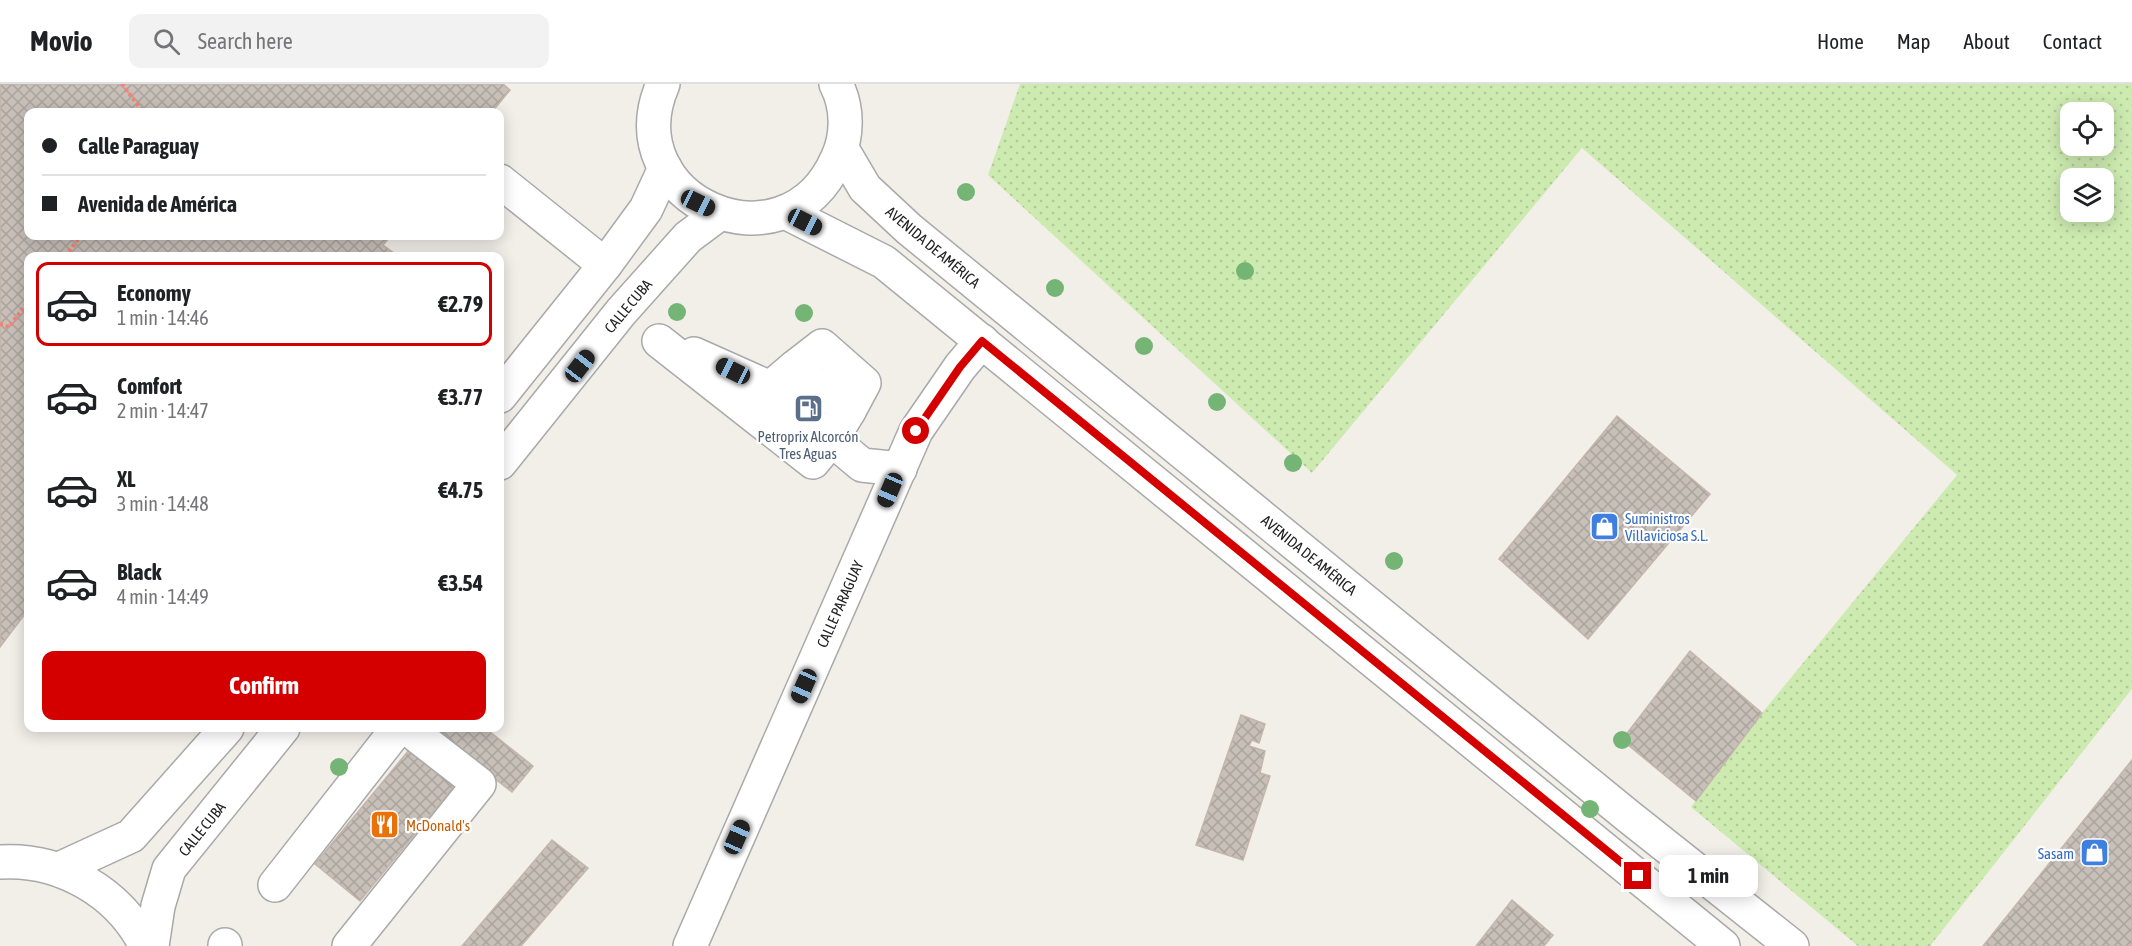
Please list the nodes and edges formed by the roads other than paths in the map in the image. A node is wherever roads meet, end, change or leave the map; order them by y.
1 (836, 84) edge
2 (655, 89) edge
3 (842, 149) junction
4 (665, 168) junction
5 (504, 184) edge
6 (785, 212) junction
7 (719, 214) junction
8 (604, 265) junction
9 (621, 312) junction
10 (659, 341) junction
11 (982, 341) junction
12 (510, 371) edge
13 (504, 386) edge
14 (770, 388) junction
15 (832, 439) junction
16 (504, 458) edge
17 (900, 469) junction
18 (223, 732) edge
19 (280, 732) edge
20 (395, 732) edge
21 (411, 732) edge
22 (0, 862) edge
23 (58, 869) junction
24 (275, 885) dead end
25 (146, 946) edge
26 (152, 946) edge
27 (349, 946) edge
28 (690, 946) edge
29 (1723, 946) edge
30 (1792, 946) edge

1 - 3 street
2 - 4 street
3 - 6 street
3 - 30 street, AVENIDA DE AMÉRICA
4 - 7 street
4 - 8 street
5 - 8 street
6 - 7 street
6 - 11 street
7 - 9 street, CALLE CUBA
8 - 12 street
9 - 10 street
9 - 16 street, CALLE CUBA
10 - 14 street
10 - 15 street
11 - 17 street, CALLE PARAGUAY
11 - 29 street
12 - 13 street
14 - 15 street
14 - 15 street
15 - 17 street
17 - 28 street, CALLE PARAGUAY
18 - 23 street
19 - 26 street, CALLE CUBA
20 - 24 street
21 - 27 street
22 - 23 street
23 - 25 street

